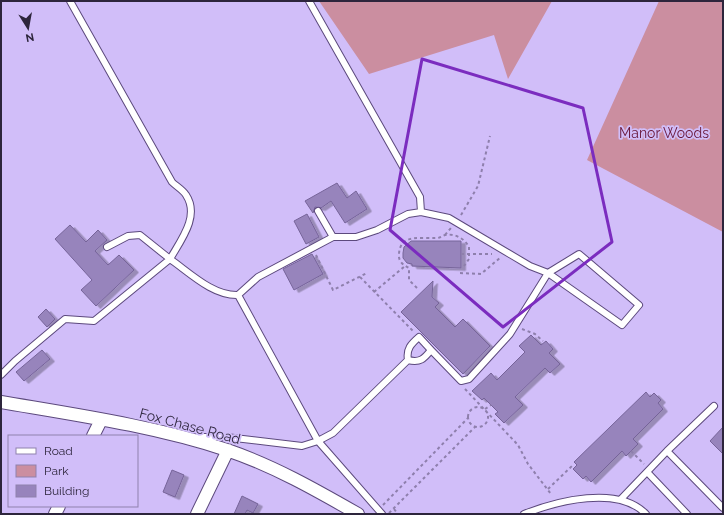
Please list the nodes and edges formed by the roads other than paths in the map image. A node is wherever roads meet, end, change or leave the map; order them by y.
1 (70, 1) edge
2 (309, 1) edge
3 (318, 212) dead end
4 (421, 212) junction
5 (333, 237) junction
6 (107, 247) dead end
7 (170, 259) junction
8 (548, 273) junction
9 (238, 295) junction
10 (431, 350) junction
11 (408, 360) junction
12 (1, 374) edge
13 (1, 402) edge
14 (714, 406) dead end
15 (101, 420) junction
16 (94, 435) edge
17 (182, 437) junction
18 (318, 442) junction
19 (228, 450) junction
20 (667, 451) junction
21 (649, 471) junction
22 (621, 499) junction
23 (723, 508) edge
24 (380, 512) edge
25 (197, 514) edge
26 (358, 514) edge
27 (524, 514) edge
28 (646, 514) edge
29 (687, 514) edge

1 - 7 lane
2 - 4 lane
3 - 5 lane
4 - 5 lane
4 - 8 lane
5 - 9 lane
6 - 7 lane
7 - 9 lane
7 - 12 lane
8 - 8 lane
8 - 10 lane
9 - 18 lane
10 - 11 lane
10 - 11 lane
11 - 18 lane
13 - 15 street, Fox Chase Road
14 - 20 lane
15 - 16 street
15 - 17 street, Fox Chase Road
17 - 18 lane
17 - 19 street, Fox Chase Road
18 - 24 lane
19 - 25 street
19 - 26 street, Fox Chase Road
20 - 21 lane
20 - 23 lane
21 - 22 lane
21 - 29 lane
22 - 27 lane
22 - 28 lane

